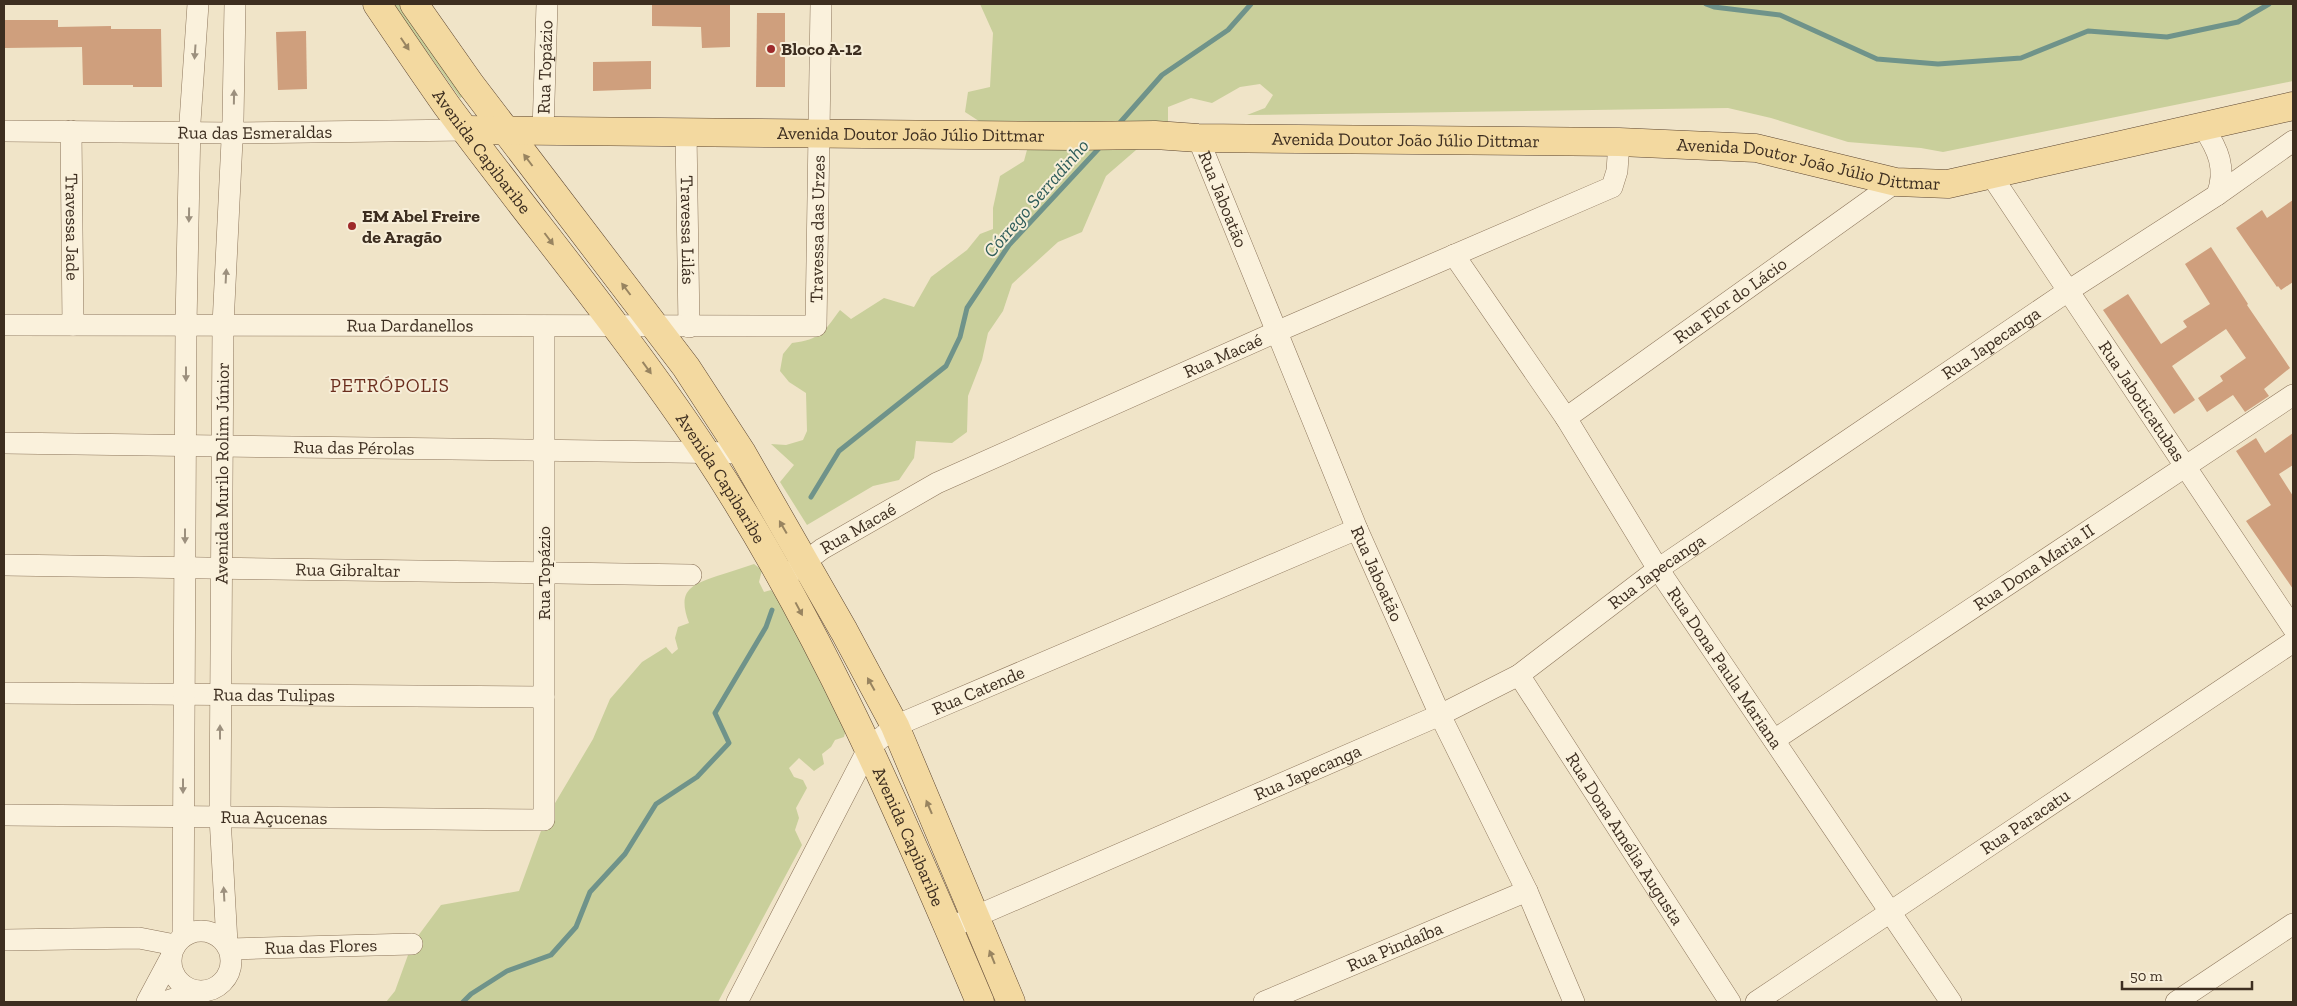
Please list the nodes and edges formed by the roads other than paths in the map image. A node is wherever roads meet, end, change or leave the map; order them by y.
1 (198, 4) edge
2 (235, 4) edge
3 (377, 4) edge
4 (414, 4) edge
5 (547, 4) edge
6 (821, 4) edge
7 (2293, 106) edge
8 (2203, 127) junction
9 (466, 130) junction
10 (4, 131) edge
11 (71, 131) junction
12 (506, 131) junction
13 (543, 131) junction
14 (191, 132) junction
15 (233, 132) junction
16 (686, 132) junction
17 (819, 133) junction
18 (1198, 138) junction
19 (2293, 141) edge
20 (1619, 142) junction
21 (1991, 175) junction
22 (1896, 182) junction
23 (2216, 195) junction
24 (1454, 255) junction
25 (2068, 291) junction
26 (4, 325) edge
27 (73, 325) junction
28 (186, 325) junction
29 (223, 325) junction
30 (544, 326) junction
31 (615, 326) junction
32 (654, 326) junction
33 (816, 326) joint
34 (689, 327) junction
35 (1276, 332) junction
36 (2293, 395) edge
37 (1566, 418) junction
38 (4, 443) edge
39 (185, 445) junction
40 (223, 446) junction
41 (544, 450) junction
42 (705, 452) junction
43 (742, 454) junction
44 (2185, 466) junction
45 (1357, 529) junction
46 (4, 565) edge
47 (185, 568) junction
48 (222, 568) junction
49 (1658, 569) junction
50 (793, 571) junction
51 (544, 573) junction
52 (691, 575) dead end
53 (2293, 628) edge
54 (2293, 642) edge
55 (1519, 674) junction
56 (4, 693) edge
57 (184, 694) junction
58 (221, 694) junction
59 (544, 696) junction
60 (1440, 715) junction
61 (894, 726) junction
62 (1774, 740) junction
63 (868, 749) junction
64 (4, 815) edge
65 (183, 816) junction
66 (220, 817) junction
67 (544, 820) joint
68 (1527, 891) junction
69 (1890, 912) junction
70 (976, 917) junction
71 (2293, 924) edge
72 (949, 928) junction
73 (4, 940) edge
74 (412, 944) dead end
75 (228, 946) junction
76 (176, 947) junction
77 (227, 978) junction
78 (196, 992) junction
79 (146, 1002) edge
80 (164, 1002) edge
81 (226, 1002) edge
82 (737, 1002) edge
83 (980, 1002) edge
84 (1011, 1002) edge
85 (1264, 1002) edge
86 (1574, 1002) edge
87 (1730, 1002) edge
88 (1756, 1002) edge
89 (1951, 1002) edge
90 (2176, 1002) edge

1 -> 14 street, Avenida Murilo Rolim Júnior
15 -> 2 street, Avenida Murilo Rolim Júnior
3 -> 9 main road, Avenida Capibaribe
4 - 12 main road, Avenida Capibaribe
5 - 13 street, Rua Topázio
6 - 17 street, Travessa das Urzes
7 - 8 main road, Avenida Doutor João Júlio Dittmar
8 - 21 main road, Avenida Doutor João Júlio Dittmar
8 - 23 street
9 - 12 main road, Rua das Esmeraldas
9 - 15 street, Rua das Esmeraldas
9 -> 31 main road, Avenida Capibaribe
10 - 11 street, Rua das Esmeraldas
11 - 14 street, Rua das Esmeraldas
11 - 27 street, Travessa Jade
12 - 13 main road, Avenida Doutor João Júlio Dittmar
32 -> 12 main road, Avenida Capibaribe
13 - 16 main road, Avenida Doutor João Júlio Dittmar
14 - 15 street, Rua das Esmeraldas
14 -> 28 street, Avenida Murilo Rolim Júnior
29 -> 15 street, Avenida Murilo Rolim Júnior
16 - 17 main road, Avenida Doutor João Júlio Dittmar
16 - 34 street, Travessa Lilás
17 - 18 main road, Avenida Doutor João Júlio Dittmar
17 - 33 street, Travessa das Urzes
18 - 20 main road, Avenida Doutor João Júlio Dittmar
18 - 35 street, Rua Jaboatão
19 - 23 street, Rua Japecanga
20 - 22 main road, Avenida Doutor João Júlio Dittmar
20 - 24 street, Rua Macaé
21 - 22 main road, Avenida Doutor João Júlio Dittmar
21 - 25 street, Rua Jaboticatubas
22 - 37 street, Rua Flor do Lácio
23 - 25 street, Rua Japecanga
24 - 35 street, Rua Macaé
24 - 37 street, Rua Dona Paula Mariana
25 - 44 street, Rua Jaboticatubas
25 - 49 street, Rua Japecanga
26 - 27 street, Rua Dardanellos
27 - 28 street, Rua Dardanellos
28 - 29 street, Rua Dardanellos
28 -> 39 street, Avenida Murilo Rolim Júnior
29 - 30 street, Rua Dardanellos
29 - 40 street, Avenida Murilo Rolim Júnior
30 - 31 street, Rua Dardanellos
30 - 41 street, Rua Topázio
31 - 32 street, Rua Dardanellos
31 -> 42 main road, Avenida Capibaribe
32 - 34 street, Rua Dardanellos
32 - 43 main road, Avenida Capibaribe
33 - 34 street, Rua Dardanellos
35 - 45 street, Rua Jaboatão
35 - 50 street, Rua Macaé
36 - 44 street, Rua Dona Maria II
37 - 49 street, Rua Dona Paula Mariana
38 - 39 street, Rua das Pérolas
39 - 40 street, Rua das Pérolas
39 -> 47 street, Avenida Murilo Rolim Júnior
40 - 41 street, Rua das Pérolas
40 - 48 street, Avenida Murilo Rolim Júnior
41 - 42 street, Rua das Pérolas
41 - 51 street, Rua Topázio
42 - 43 street, Rua das Pérolas
42 - 50 main road, Avenida Capibaribe
50 -> 43 main road, Avenida Capibaribe
44 - 53 street, Rua Jaboticatubas
44 - 62 street, Rua Dona Maria II
45 - 60 street, Rua Jaboatão
45 - 61 street, Rua Catende
46 - 47 street, Rua Gibraltar
47 - 48 street, Rua Gibraltar
47 - 57 street, Avenida Murilo Rolim Júnior
48 - 51 street, Rua Gibraltar
48 - 58 street, Avenida Murilo Rolim Júnior
49 - 55 street, Rua Japecanga
49 - 62 street, Rua Dona Paula Mariana
61 -> 50 main road, Avenida Capibaribe
50 -> 63 main road, Avenida Capibaribe
51 - 52 street, Rua Gibraltar
51 - 59 street, Rua Topázio
54 - 69 street, Rua Paracatu
55 - 60 street, Rua Japecanga
55 - 87 street, Rua Dona Amélia Augusta
56 - 57 street, Rua das Tulipas
57 - 58 street, Rua das Tulipas
57 -> 65 street, Avenida Murilo Rolim Júnior
58 - 59 street, Rua das Tulipas
66 -> 58 street, Avenida Murilo Rolim Júnior
59 - 67 street, Rua Topázio
60 - 68 street, Rua Jaboatão
60 - 70 street, Rua Japecanga
61 - 63 street, Rua Catende
70 -> 61 main road, Avenida Capibaribe
62 - 69 street, Rua Dona Paula Mariana
63 - 72 main road, Avenida Capibaribe
63 - 82 street, Rua Catende
64 - 65 street, Rua Açucenas
65 - 66 street, Rua Açucenas
65 - 76 street, Avenida Murilo Rolim Júnior
66 - 67 street, Rua Açucenas
75 -> 66 street, Avenida Murilo Rolim Júnior
68 - 85 street, Rua Pindaíba
68 - 86 street, Rua Jaboatão
69 - 88 street, Rua Paracatu
69 - 89 street, Rua Dona Paula Mariana
70 - 72 street, Rua Japecanga
84 -> 70 main road, Avenida Capibaribe
71 - 90 street
72 - 83 main road, Avenida Capibaribe
73 - 76 street
74 - 75 street, Rua das Flores
75 - 76 street
75 - 77 street
76 - 78 street
76 - 79 street
77 - 78 street
77 - 81 street
78 - 80 street

